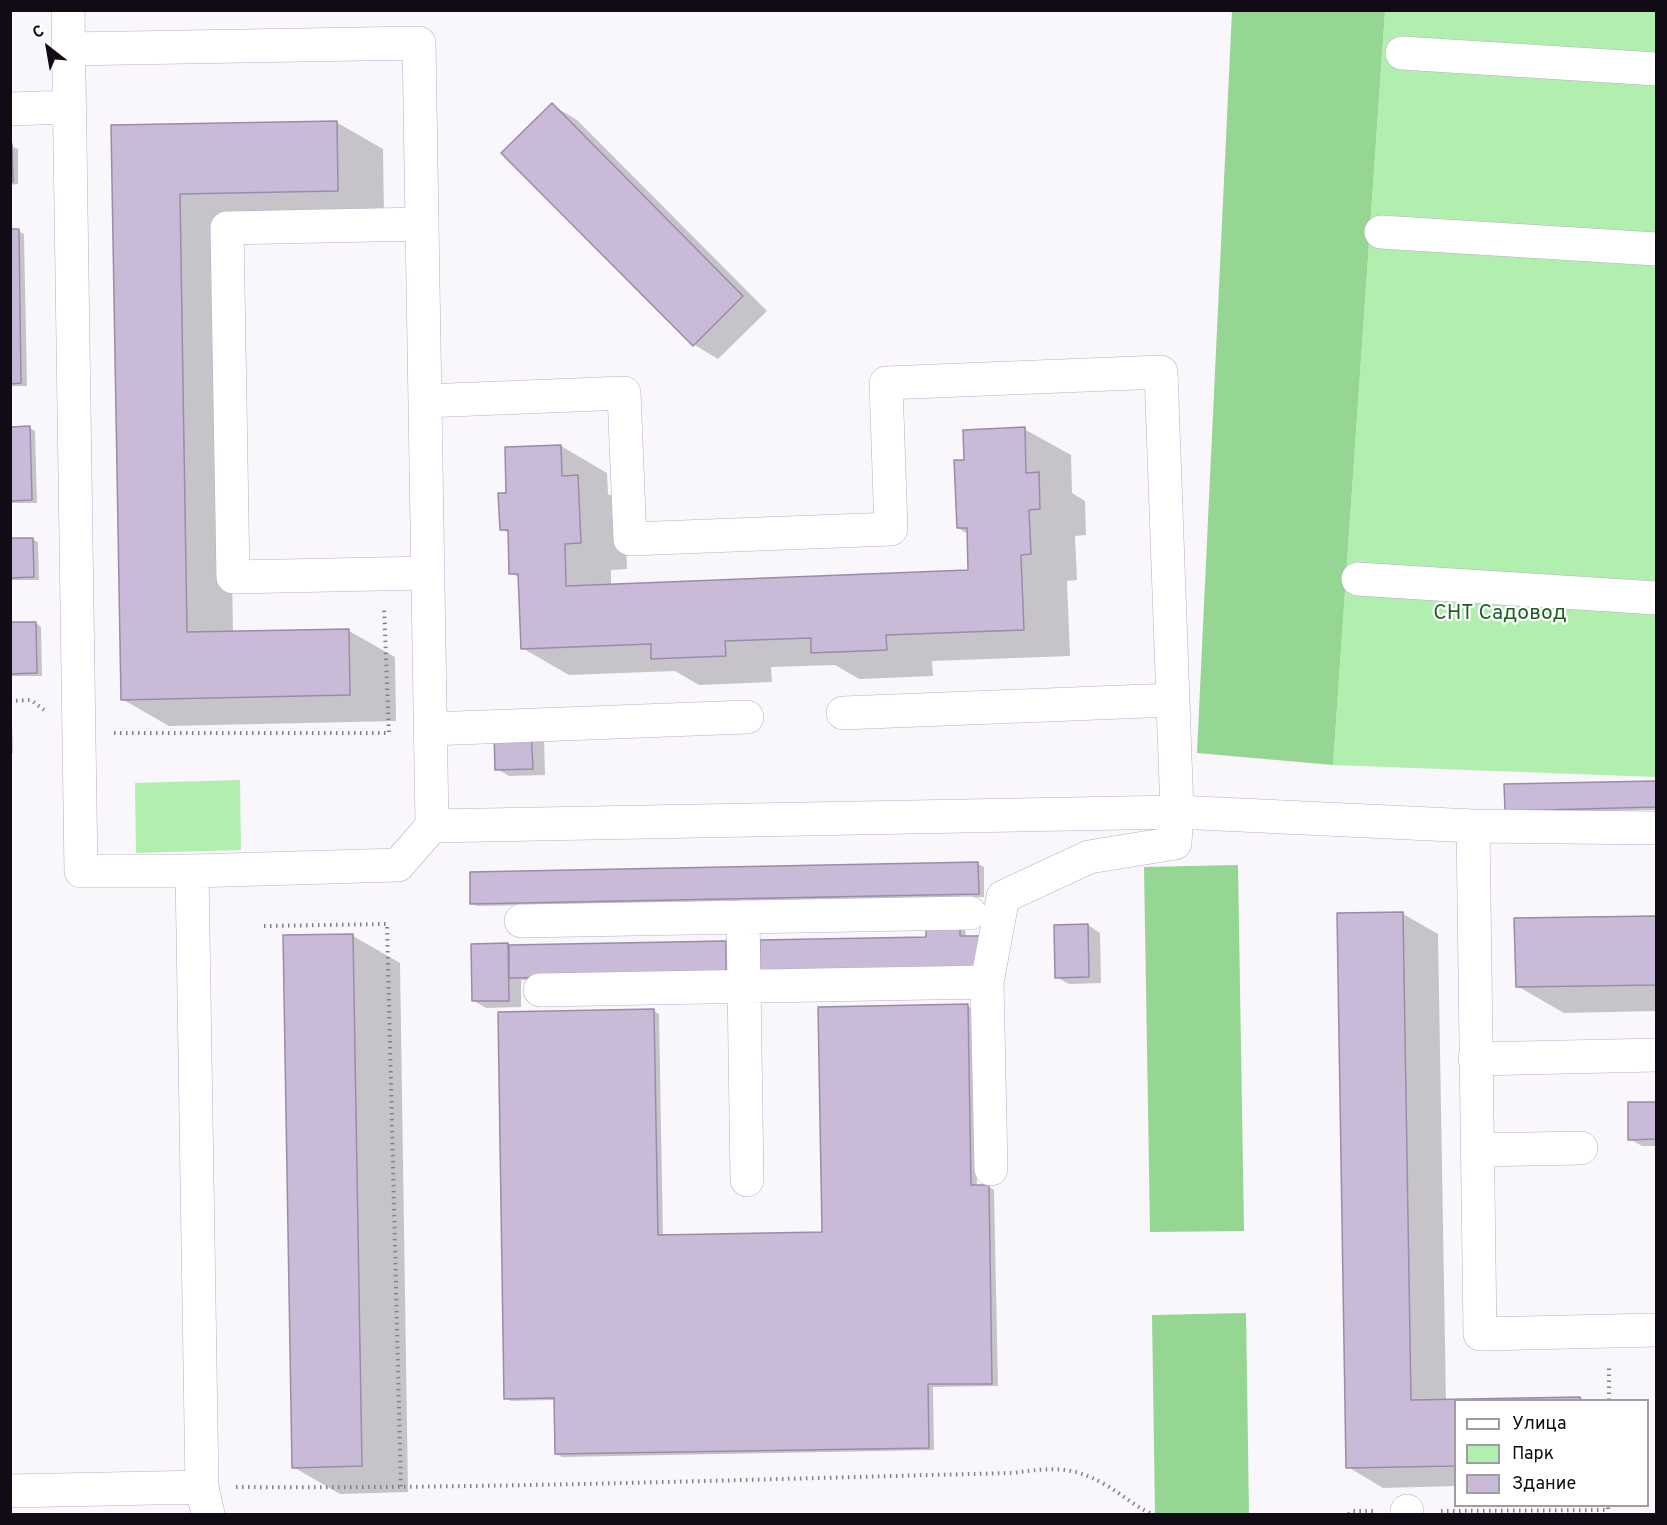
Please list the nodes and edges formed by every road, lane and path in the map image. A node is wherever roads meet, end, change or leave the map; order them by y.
1 (68, 10) edge
2 (68, 49) junction
3 (1402, 53) dead end
4 (1656, 69) edge
5 (69, 107) junction
6 (10, 109) edge
7 (422, 224) junction
8 (1381, 232) dead end
9 (1656, 249) edge
10 (425, 401) junction
11 (382, 573) junction
12 (428, 573) junction
13 (1358, 579) dead end
14 (1656, 597) edge
15 (1173, 700) junction
16 (843, 713) dead end
17 (747, 717) dead end
18 (431, 729) junction
19 (80, 733) junction
20 (1177, 812) junction
21 (432, 826) junction
22 (1473, 826) junction
23 (1656, 828) edge
24 (192, 871) junction
25 (970, 913) dead end
26 (743, 917) junction
27 (521, 921) dead end
28 (264, 926) dead end
29 (987, 982) junction
30 (744, 987) junction
31 (540, 990) dead end
32 (1656, 1055) edge
33 (1475, 1059) junction
34 (1581, 1148) dead end
35 (1477, 1150) junction
36 (991, 1169) dead end
37 (747, 1180) dead end
38 (1656, 1330) edge
39 (401, 1488) junction
40 (10, 1491) edge
41 (205, 1501) edge
42 (1609, 1510) edge
43 (1407, 1513) edge
44 (1152, 1515) edge
45 (1349, 1515) edge

1 - 2 street
2 - 5 street
2 - 7 street
3 - 4 street
5 - 6 street
5 - 19 street
7 - 10 street
7 - 11 street
8 - 9 street
10 - 12 street
10 - 15 street
11 - 12 street
11 - 19 path
12 - 18 street
13 - 14 street
15 - 16 street
15 - 20 street
17 - 18 street
18 - 21 street
19 - 24 street
20 - 21 street
20 - 22 street
20 - 29 street
21 - 24 street
22 - 23 street
22 - 33 street
24 - 41 street
25 - 26 street
26 - 27 street
26 - 30 street
28 - 39 path
29 - 30 street
29 - 36 street
30 - 31 street
30 - 37 street
32 - 33 street
33 - 35 street
34 - 35 street
35 - 38 street
39 - 41 path
39 - 44 path
40 - 41 street
42 - 43 path
43 - 45 path

